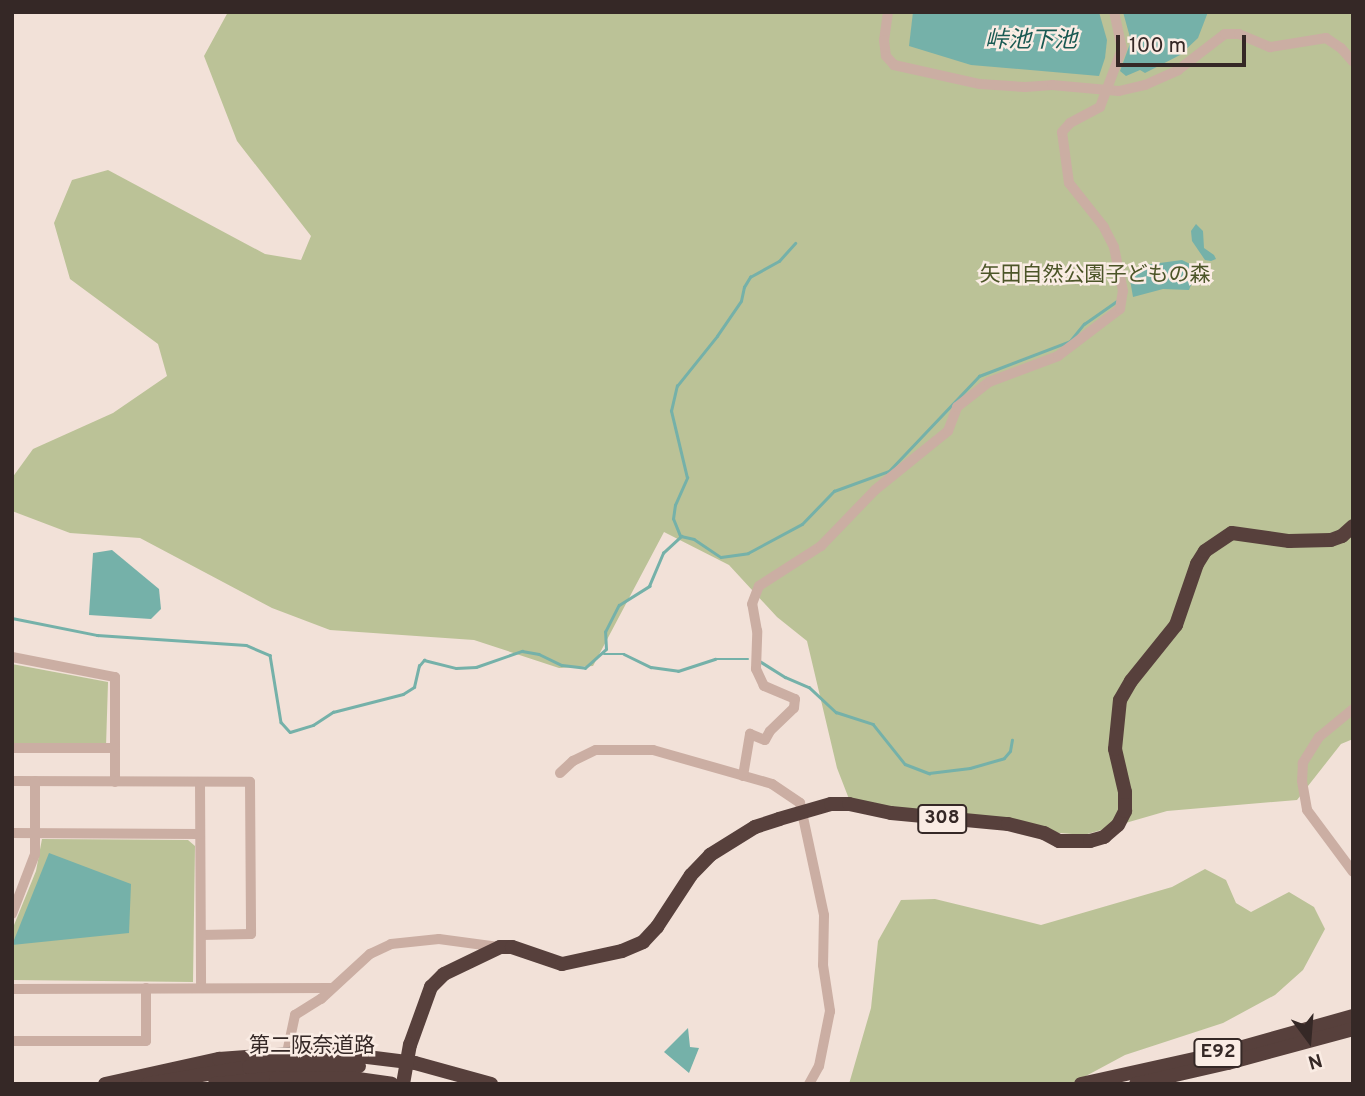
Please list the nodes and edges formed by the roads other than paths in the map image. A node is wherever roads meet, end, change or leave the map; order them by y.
1 (888, 12) edge
2 (1114, 12) edge
3 (1353, 62) edge
4 (1106, 89) junction
5 (1353, 526) edge
6 (12, 657) edge
7 (1353, 709) edge
8 (12, 748) edge
9 (115, 748) junction
10 (561, 773) dead end
11 (743, 776) junction
12 (12, 781) edge
13 (35, 781) junction
14 (115, 782) junction
15 (200, 782) junction
16 (802, 813) junction
17 (12, 833) edge
18 (35, 834) junction
19 (200, 834) junction
20 (1353, 872) edge
21 (12, 884) edge
22 (24, 884) junction
23 (12, 914) edge
24 (201, 935) junction
25 (500, 947) junction
26 (146, 988) junction
27 (201, 988) junction
28 (332, 988) junction
29 (12, 989) edge
30 (1353, 1016) edge
31 (1353, 1029) edge
32 (12, 1041) edge
33 (288, 1048) dead end
34 (359, 1073) junction
35 (105, 1084) edge
36 (148, 1084) edge
37 (215, 1084) edge
38 (392, 1084) edge
39 (403, 1084) edge
40 (476, 1084) edge
41 (491, 1084) edge
42 (809, 1084) edge
43 (1081, 1084) edge
44 (1136, 1084) edge

1 - 4 street
2 - 4 street
3 - 4 street
4 - 11 street
5 - 16 highway, 308
6 - 9 street
7 - 20 street
8 - 9 street
9 - 14 street
10 - 11 street
11 - 16 street
12 - 13 street
13 - 14 street
13 - 18 street
14 - 15 street
15 - 19 street
15 - 24 street
16 - 25 highway, 308
16 - 42 street
17 - 18 street
18 - 19 street
18 - 22 street
19 - 24 street
21 - 22 street
22 - 23 street
24 - 27 street
25 - 28 street
25 - 39 highway, bridge
26 - 27 street
26 - 29 street
26 - 32 street
27 - 28 street
28 - 33 street
30 - 43 highway, E92
31 - 44 highway, E92
34 - 36 highway, 第二阪奈道路, bridge
34 - 37 highway, 第二阪奈道路, bridge
34 - 38 highway, 第二阪奈道路
34 - 40 highway, 第二阪奈道路
35 - 41 highway

